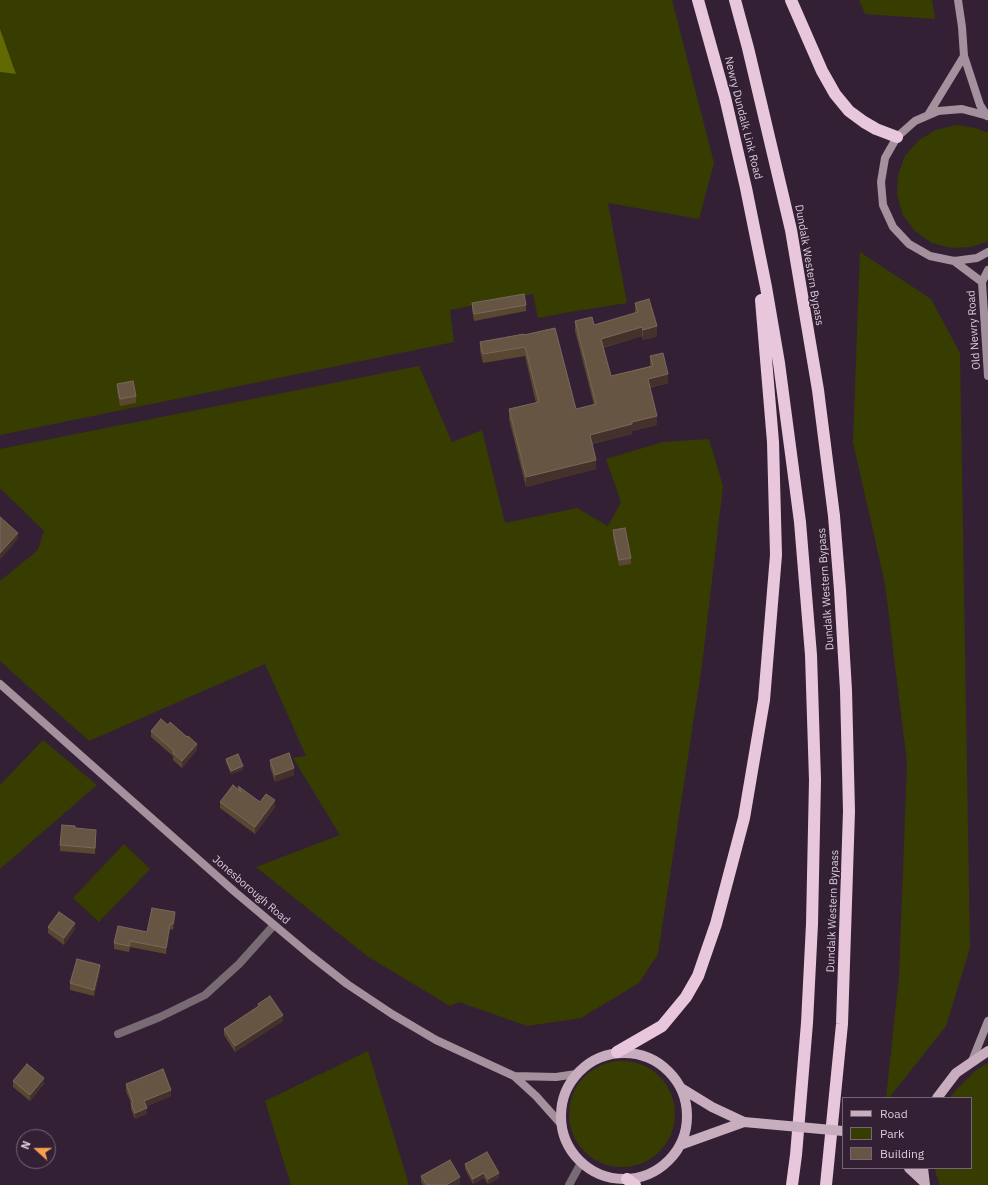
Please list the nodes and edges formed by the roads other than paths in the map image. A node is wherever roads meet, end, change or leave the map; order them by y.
1 (698, 0) edge
2 (735, 0) edge
3 (791, 0) edge
4 (958, 0) edge
5 (964, 56) junction
6 (928, 116) junction
7 (988, 116) edge
8 (897, 137) junction
9 (757, 242) junction
10 (988, 252) edge
11 (954, 261) junction
12 (988, 270) edge
13 (982, 282) junction
14 (988, 376) edge
15 (0, 684) edge
16 (274, 925) junction
17 (988, 1021) edge
18 (118, 1034) dead end
19 (988, 1050) edge
20 (617, 1052) junction
21 (972, 1061) junction
22 (576, 1074) junction
23 (514, 1076) junction
24 (681, 1088) junction
25 (938, 1097) edge
26 (744, 1122) junction
27 (561, 1124) junction
28 (842, 1131) edge
29 (680, 1145) junction
30 (581, 1163) junction
31 (910, 1169) edge
32 (923, 1169) edge
33 (631, 1182) edge
34 (924, 1183) edge
35 (569, 1185) edge
36 (792, 1185) edge
37 (826, 1185) edge

1 - 9 highway, Newry Dundalk Link Road
2 - 37 highway, Dundalk Western Bypass
3 - 8 highway
4 - 5 street
5 - 6 street
5 - 7 street
6 - 7 street
6 - 8 street
8 - 11 street
9 - 20 highway
9 - 36 highway, Dundalk Western Bypass
10 - 11 street
11 - 13 street, Old Newry Road
12 - 13 street, Old Newry Road
13 - 14 street, Old Newry Road
15 - 16 street, Jonesborough Road
16 - 18 street
16 - 23 street, Jonesborough Road
17 - 21 street
19 - 21 main road
20 - 22 main road
20 - 24 main road
21 - 25 main road
22 - 23 street, Jonesborough Road
22 - 27 main road
23 - 27 street, Jonesborough Road
24 - 26 main road
24 - 29 main road
26 - 28 main road, bridge
26 - 29 main road
27 - 30 main road
29 - 33 main road
30 - 33 main road
30 - 35 street
31 - 34 main road
32 - 34 main road

